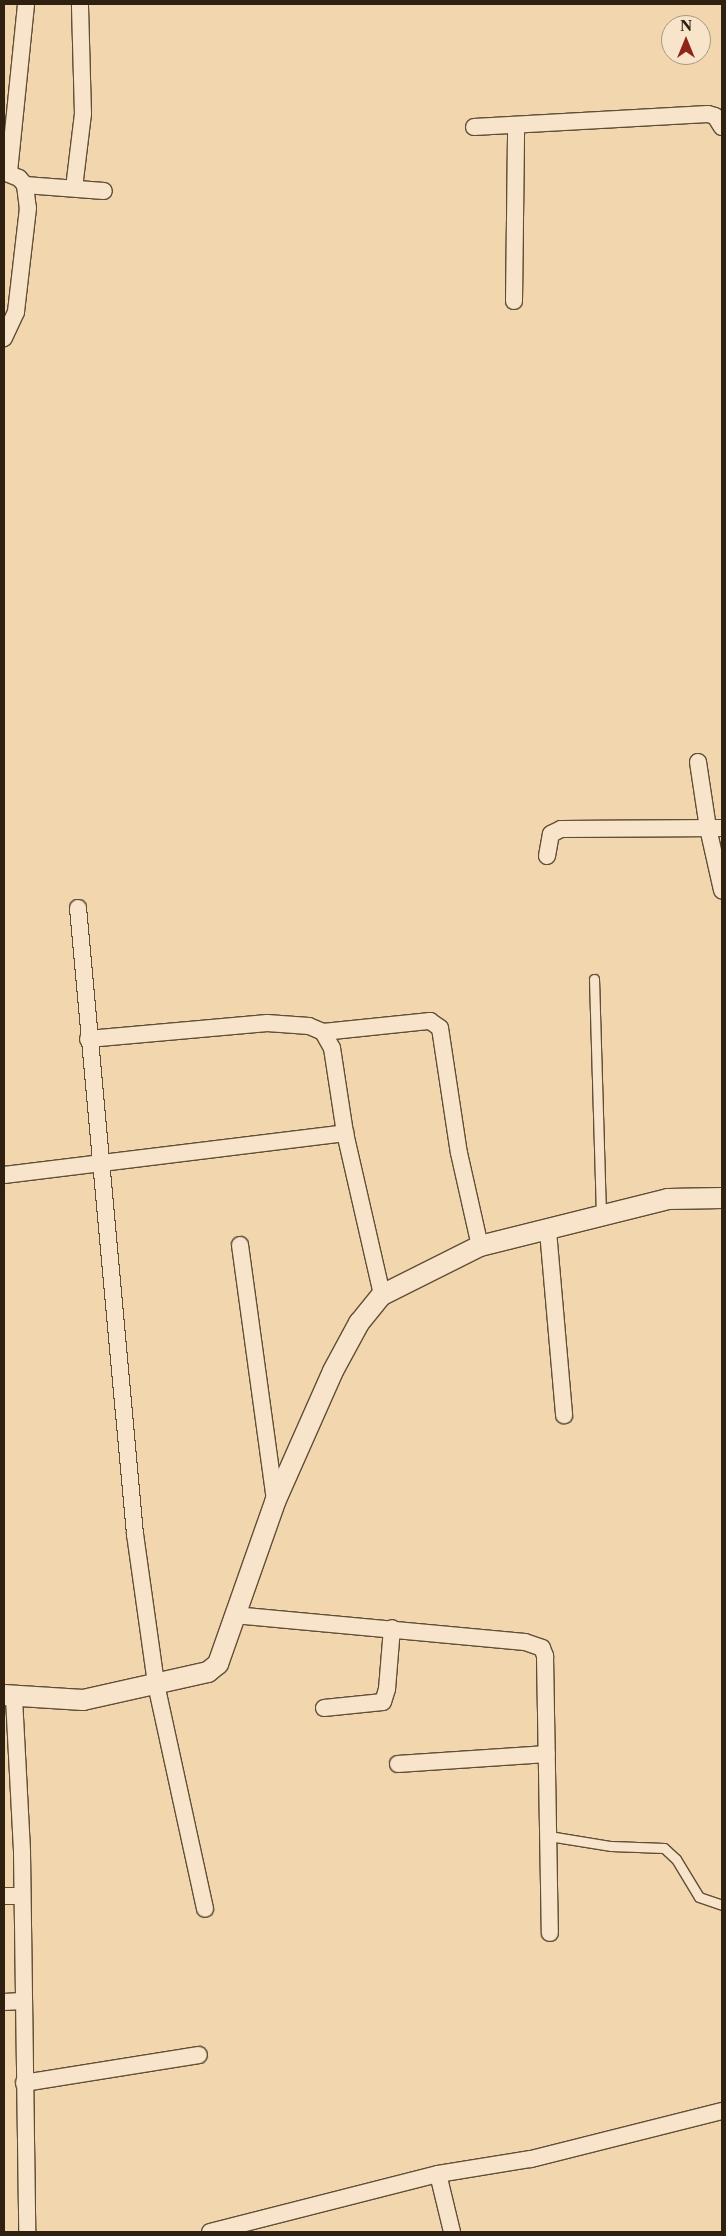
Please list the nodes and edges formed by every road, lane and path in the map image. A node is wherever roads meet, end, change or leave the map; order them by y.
1 (26, 4) edge
2 (80, 4) edge
3 (516, 125) junction
4 (722, 127) edge
5 (474, 128) dead end
6 (6, 172) edge
7 (25, 186) junction
8 (74, 188) junction
9 (104, 192) dead end
10 (514, 300) dead end
11 (4, 338) edge
12 (698, 762) dead end
13 (715, 828) edge
14 (547, 856) dead end
15 (722, 890) edge
16 (78, 908) dead end
17 (594, 979) dead end
18 (323, 1032) junction
19 (88, 1039) junction
20 (345, 1133) junction
21 (102, 1163) junction
22 (4, 1175) edge
23 (722, 1198) edge
24 (601, 1214) junction
25 (548, 1231) junction
26 (240, 1245) dead end
27 (480, 1246) junction
28 (382, 1295) junction
29 (564, 1414) dead end
30 (274, 1502) junction
31 (234, 1615) junction
32 (392, 1628) junction
33 (156, 1684) junction
34 (9, 1696) edge
35 (324, 1708) dead end
36 (547, 1754) junction
37 (398, 1764) dead end
38 (548, 1836) junction
39 (4, 1896) edge
40 (22, 1896) junction
41 (722, 1905) edge
42 (205, 1909) dead end
43 (550, 1933) dead end
44 (22, 2001) junction
45 (4, 2002) edge
46 (200, 2055) dead end
47 (24, 2083) junction
48 (722, 2111) edge
49 (438, 2174) junction
50 (27, 2232) edge
51 (210, 2232) edge
52 (452, 2232) edge

1 - 6 street
2 - 8 street
3 - 4 street
3 - 5 street
3 - 10 street
6 - 7 street
7 - 8 street
7 - 11 street
8 - 9 street
12 - 13 street
13 - 14 street
13 - 15 street
16 - 19 street
17 - 24 lane
18 - 19 street
18 - 20 street
18 - 27 street
19 - 21 street
20 - 21 street
20 - 28 street
21 - 22 street
21 - 33 street
23 - 24 street
24 - 25 street
25 - 27 street
25 - 29 street
26 - 30 street
27 - 28 street
28 - 30 street
30 - 31 street
31 - 32 street
31 - 33 street
32 - 35 street
32 - 36 street
33 - 34 street
33 - 42 street
34 - 40 street
36 - 37 street
36 - 38 street
38 - 41 lane
38 - 43 street
39 - 40 street
40 - 44 street
44 - 45 street
44 - 47 street
46 - 47 street
47 - 50 street
48 - 49 street
49 - 51 street
49 - 52 street

